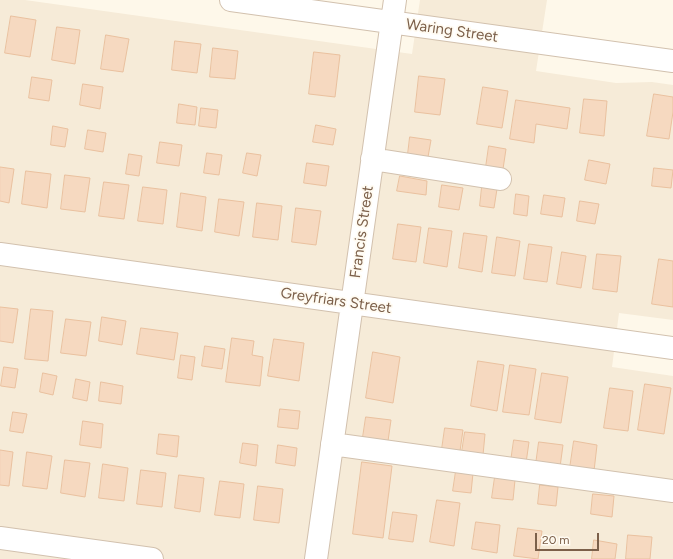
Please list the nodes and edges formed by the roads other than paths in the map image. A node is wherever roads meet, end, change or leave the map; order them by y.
1 (232, 0) edge
2 (395, 0) edge
3 (392, 22) junction
4 (673, 61) edge
5 (372, 159) junction
6 (500, 179) dead end
7 (0, 254) edge
8 (352, 303) junction
9 (673, 348) edge
10 (332, 444) junction
11 (673, 491) edge
12 (0, 538) edge
13 (152, 559) edge
14 (316, 559) edge

1 - 3 street, Waring Street
2 - 3 street, Francis Street
3 - 4 street, Waring Street
3 - 5 street, Francis Street
5 - 6 street
5 - 8 street, Francis Street
7 - 8 street, Greyfriars Street
8 - 9 street, Greyfriars Street
8 - 10 street, Francis Street
10 - 11 street
10 - 14 street, Francis Street
12 - 13 street

